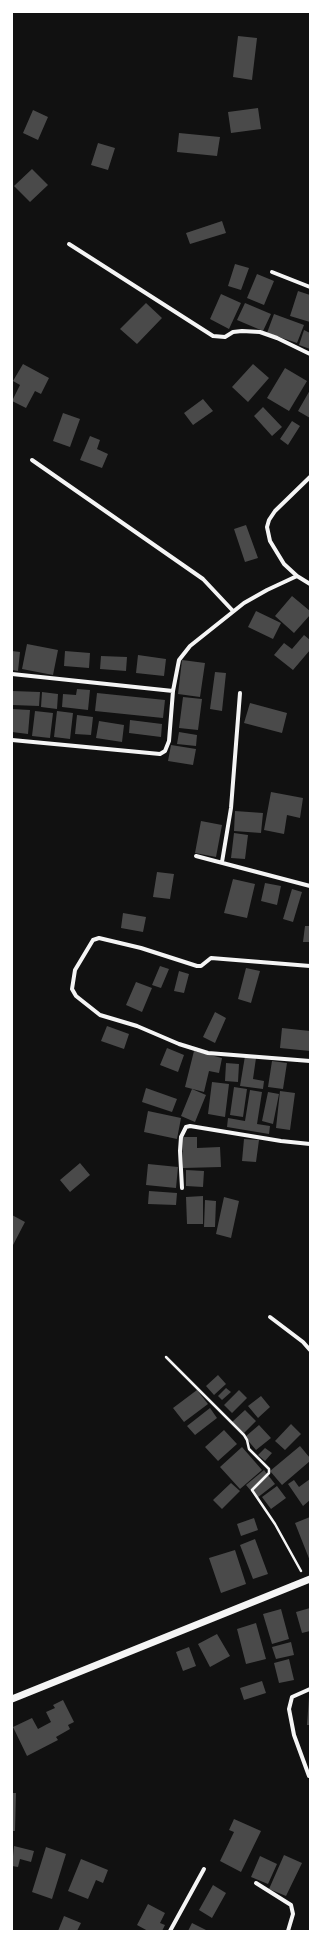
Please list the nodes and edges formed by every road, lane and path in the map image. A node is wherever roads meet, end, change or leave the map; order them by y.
1 (69, 244) dead end
2 (272, 272) dead end
3 (310, 287) edge
4 (310, 354) edge
5 (32, 460) dead end
6 (310, 477) edge
7 (297, 576) junction
8 (310, 584) edge
9 (233, 611) junction
10 (12, 674) edge
11 (173, 691) junction
12 (240, 693) dead end
13 (12, 740) edge
14 (196, 856) dead end
15 (222, 862) junction
16 (310, 886) edge
17 (310, 966) edge
18 (310, 1061) edge
19 (310, 1144) edge
20 (182, 1188) dead end
21 (270, 1317) dead end
22 (310, 1350) edge
23 (166, 1357) dead end
24 (308, 1580) edge
25 (310, 1689) edge
26 (12, 1699) edge
27 (309, 1776) edge
28 (204, 1868) dead end
29 (256, 1884) dead end
30 (170, 1931) edge
31 (288, 1931) edge

1 - 4 street
2 - 3 street
5 - 9 street
6 - 7 street
7 - 8 street
7 - 9 street
9 - 11 street
10 - 11 street
11 - 13 street
12 - 15 street
14 - 15 street
15 - 16 street
17 - 18 street
19 - 20 street
21 - 22 street
23 - 24 path
24 - 26 street
25 - 27 street
28 - 30 street
29 - 31 street

